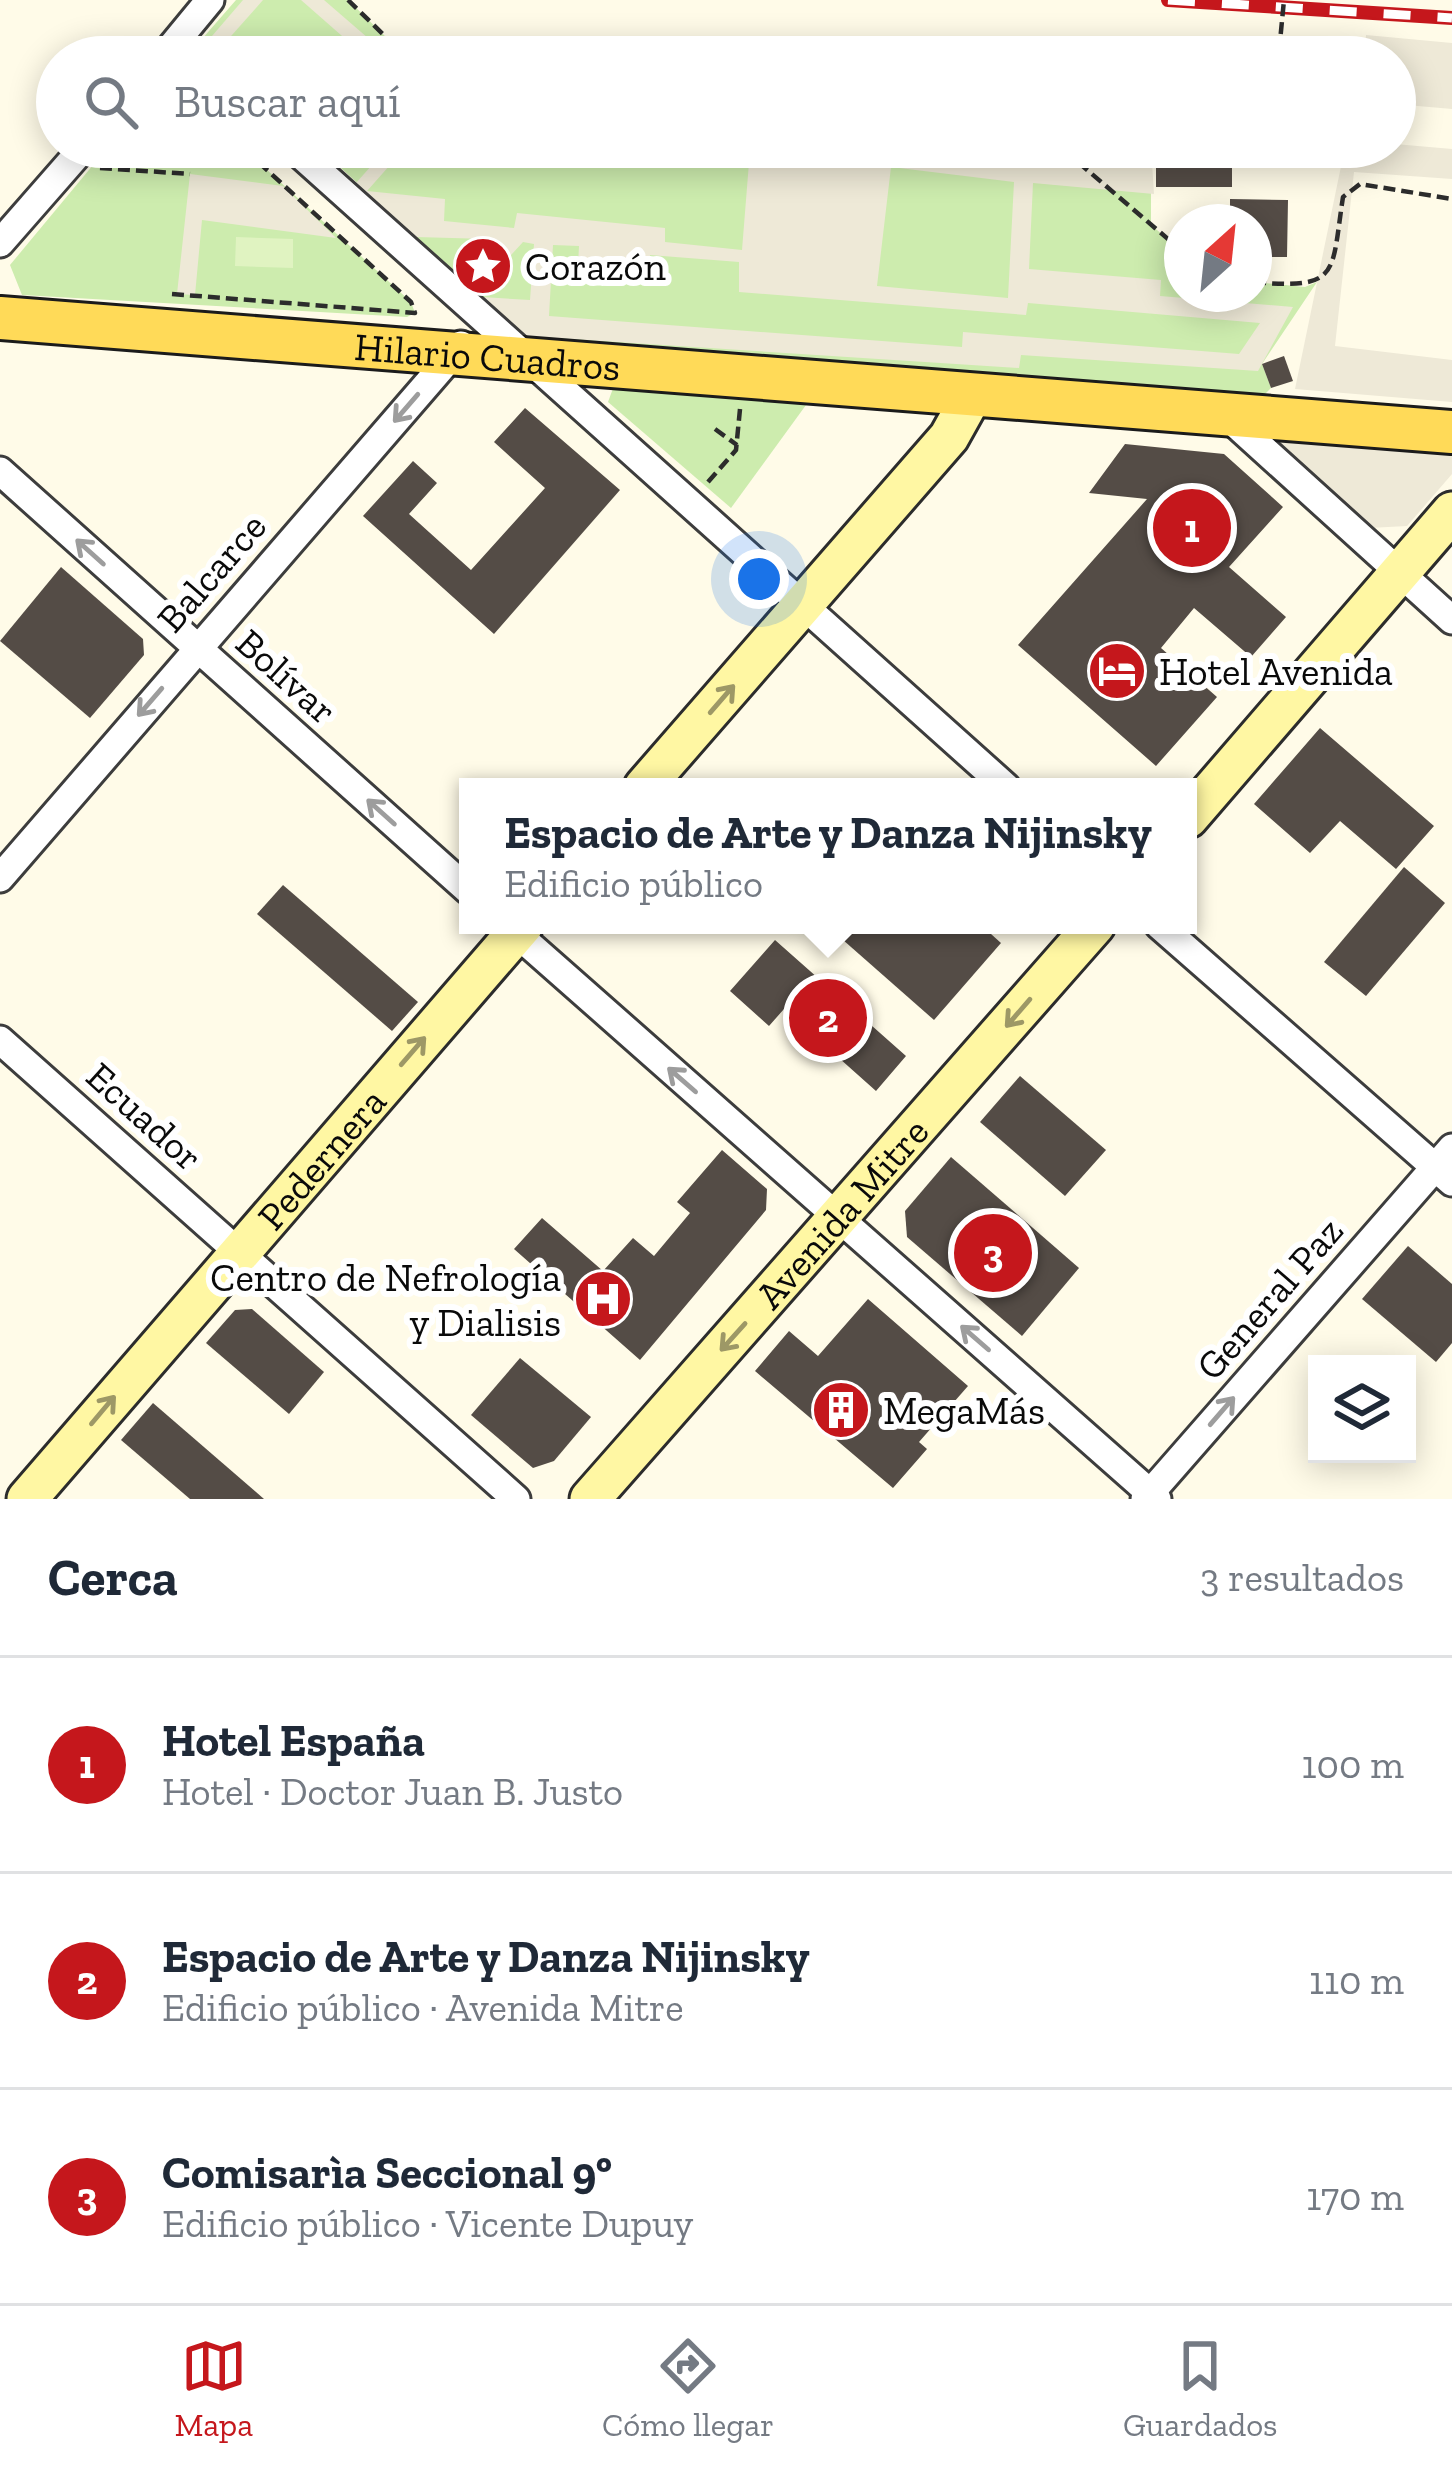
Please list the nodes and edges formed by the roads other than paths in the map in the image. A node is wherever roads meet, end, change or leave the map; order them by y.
1 (211, 0) edge
2 (187, 36) edge
3 (75, 168) edge
4 (312, 168) edge
5 (0, 242) edge
6 (0, 318) edge
7 (469, 335) junction
8 (528, 360) junction
9 (973, 394) junction
10 (1229, 418) junction
11 (1452, 432) edge
12 (0, 471) edge
13 (1452, 512) edge
14 (1400, 572) junction
15 (805, 604) junction
16 (1452, 620) edge
17 (197, 648) junction
18 (652, 778) edge
19 (996, 778) edge
20 (1197, 808) edge
21 (0, 878) edge
22 (459, 882) edge
23 (510, 934) edge
24 (522, 934) edge
25 (1087, 934) edge
26 (1170, 934) edge
27 (0, 1040) edge
28 (1446, 1165) edge
29 (838, 1218) junction
30 (237, 1251) junction
31 (1151, 1497) edge
32 (27, 1499) edge
33 (516, 1499) edge
34 (590, 1499) edge

1 - 2 street
3 - 5 street
4 - 7 street
6 - 7 main road, Hilario Cuadros
7 - 8 main road, Hilario Cuadros
7 -> 17 street, Balcarce
8 - 9 main road, Hilario Cuadros
8 - 15 street
9 - 10 main road, Hilario Cuadros
9 - 15 street
10 - 11 main road, Hilario Cuadros
10 - 14 street
17 -> 12 street, Bolívar
13 - 14 street
14 - 16 street
14 - 20 street
18 -> 15 street
15 - 19 street
17 -> 21 street, Balcarce
22 -> 17 street, Bolívar
30 -> 23 street, Pedernera
29 -> 24 street
25 -> 29 street, Avenida Mitre
26 - 28 street
27 - 30 street, Ecuador
31 -> 28 street, General Paz
31 -> 29 street
29 -> 34 street, Avenida Mitre
32 -> 30 street, Pedernera
30 - 33 street, Ecuador

